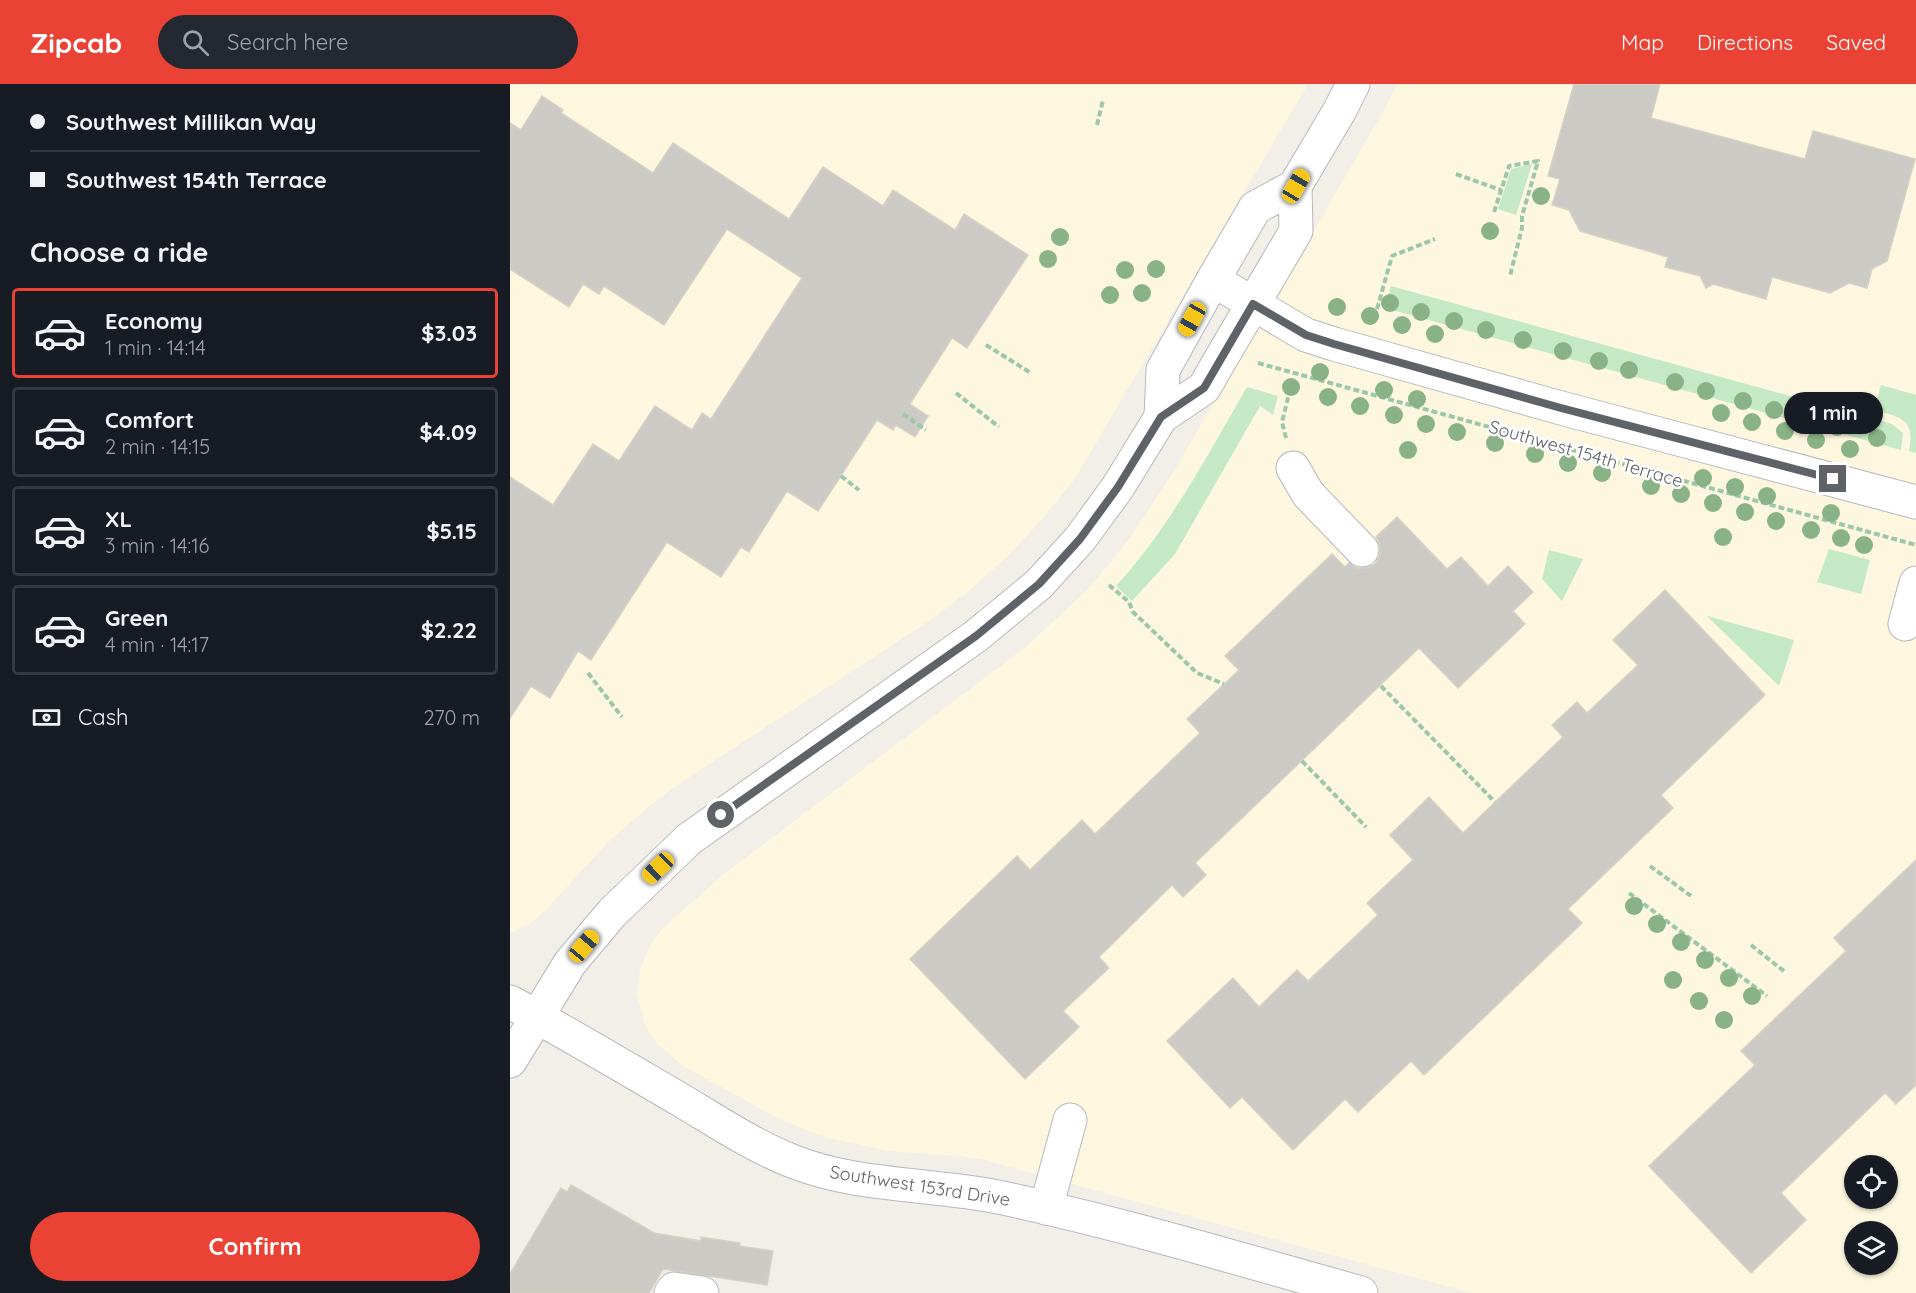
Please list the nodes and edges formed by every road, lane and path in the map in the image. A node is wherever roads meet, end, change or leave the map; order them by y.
1 (1353, 84) edge
2 (1103, 100) dead end
3 (1097, 125) dead end
4 (1456, 174) dead end
5 (1296, 186) junction
6 (1501, 190) junction
7 (1494, 213) dead end
8 (1435, 239) dead end
9 (1510, 276) dead end
10 (1213, 280) junction
11 (1253, 304) junction
12 (1377, 309) dead end
13 (986, 345) dead end
14 (1257, 362) dead end
15 (1031, 373) dead end
16 (956, 393) dead end
17 (1289, 394) dead end
18 (1287, 404) dead end
19 (903, 414) dead end
20 (1161, 417) junction
21 (999, 427) dead end
22 (926, 430) dead end
23 (1293, 468) dead end
24 (841, 476) dead end
25 (859, 490) dead end
26 (1916, 502) edge
27 (1916, 545) edge
28 (1362, 550) dead end
29 (1916, 583) edge
30 (1109, 585) dead end
31 (1905, 624) dead end
32 (588, 673) dead end
33 (1224, 684) dead end
34 (1381, 686) dead end
35 (622, 717) dead end
36 (1302, 761) dead end
37 (1495, 802) dead end
38 (1366, 827) dead end
39 (1650, 866) dead end
40 (1629, 893) dead end
41 (1691, 896) dead end
42 (1751, 945) dead end
43 (1785, 972) dead end
44 (1767, 996) dead end
45 (523, 1009) edge
46 (510, 1061) edge
47 (1070, 1120) dead end
48 (1046, 1208) junction
49 (671, 1293) edge
50 (702, 1293) edge
51 (1361, 1293) edge

1 - 5 street
2 - 3 path
4 - 6 path
5 - 10 street
5 - 11 street
6 - 7 path
6 - 9 path
8 - 12 path
10 - 11 street, Southwest 154th Terrace
10 - 20 street
11 - 20 street
11 - 26 street, Southwest 154th Terrace
13 - 15 path
14 - 27 path, Southwest 154th Terrace
16 - 21 path
17 - 18 path
19 - 22 path
20 - 45 street
23 - 28 street
24 - 25 path
29 - 31 street
30 - 33 path
32 - 35 path
34 - 37 path
36 - 38 path
39 - 41 path
40 - 44 path
42 - 43 path
45 - 46 street
45 - 48 street, Southwest 153rd Drive
47 - 48 street
48 - 51 street, Southwest 153rd Drive
49 - 50 street

